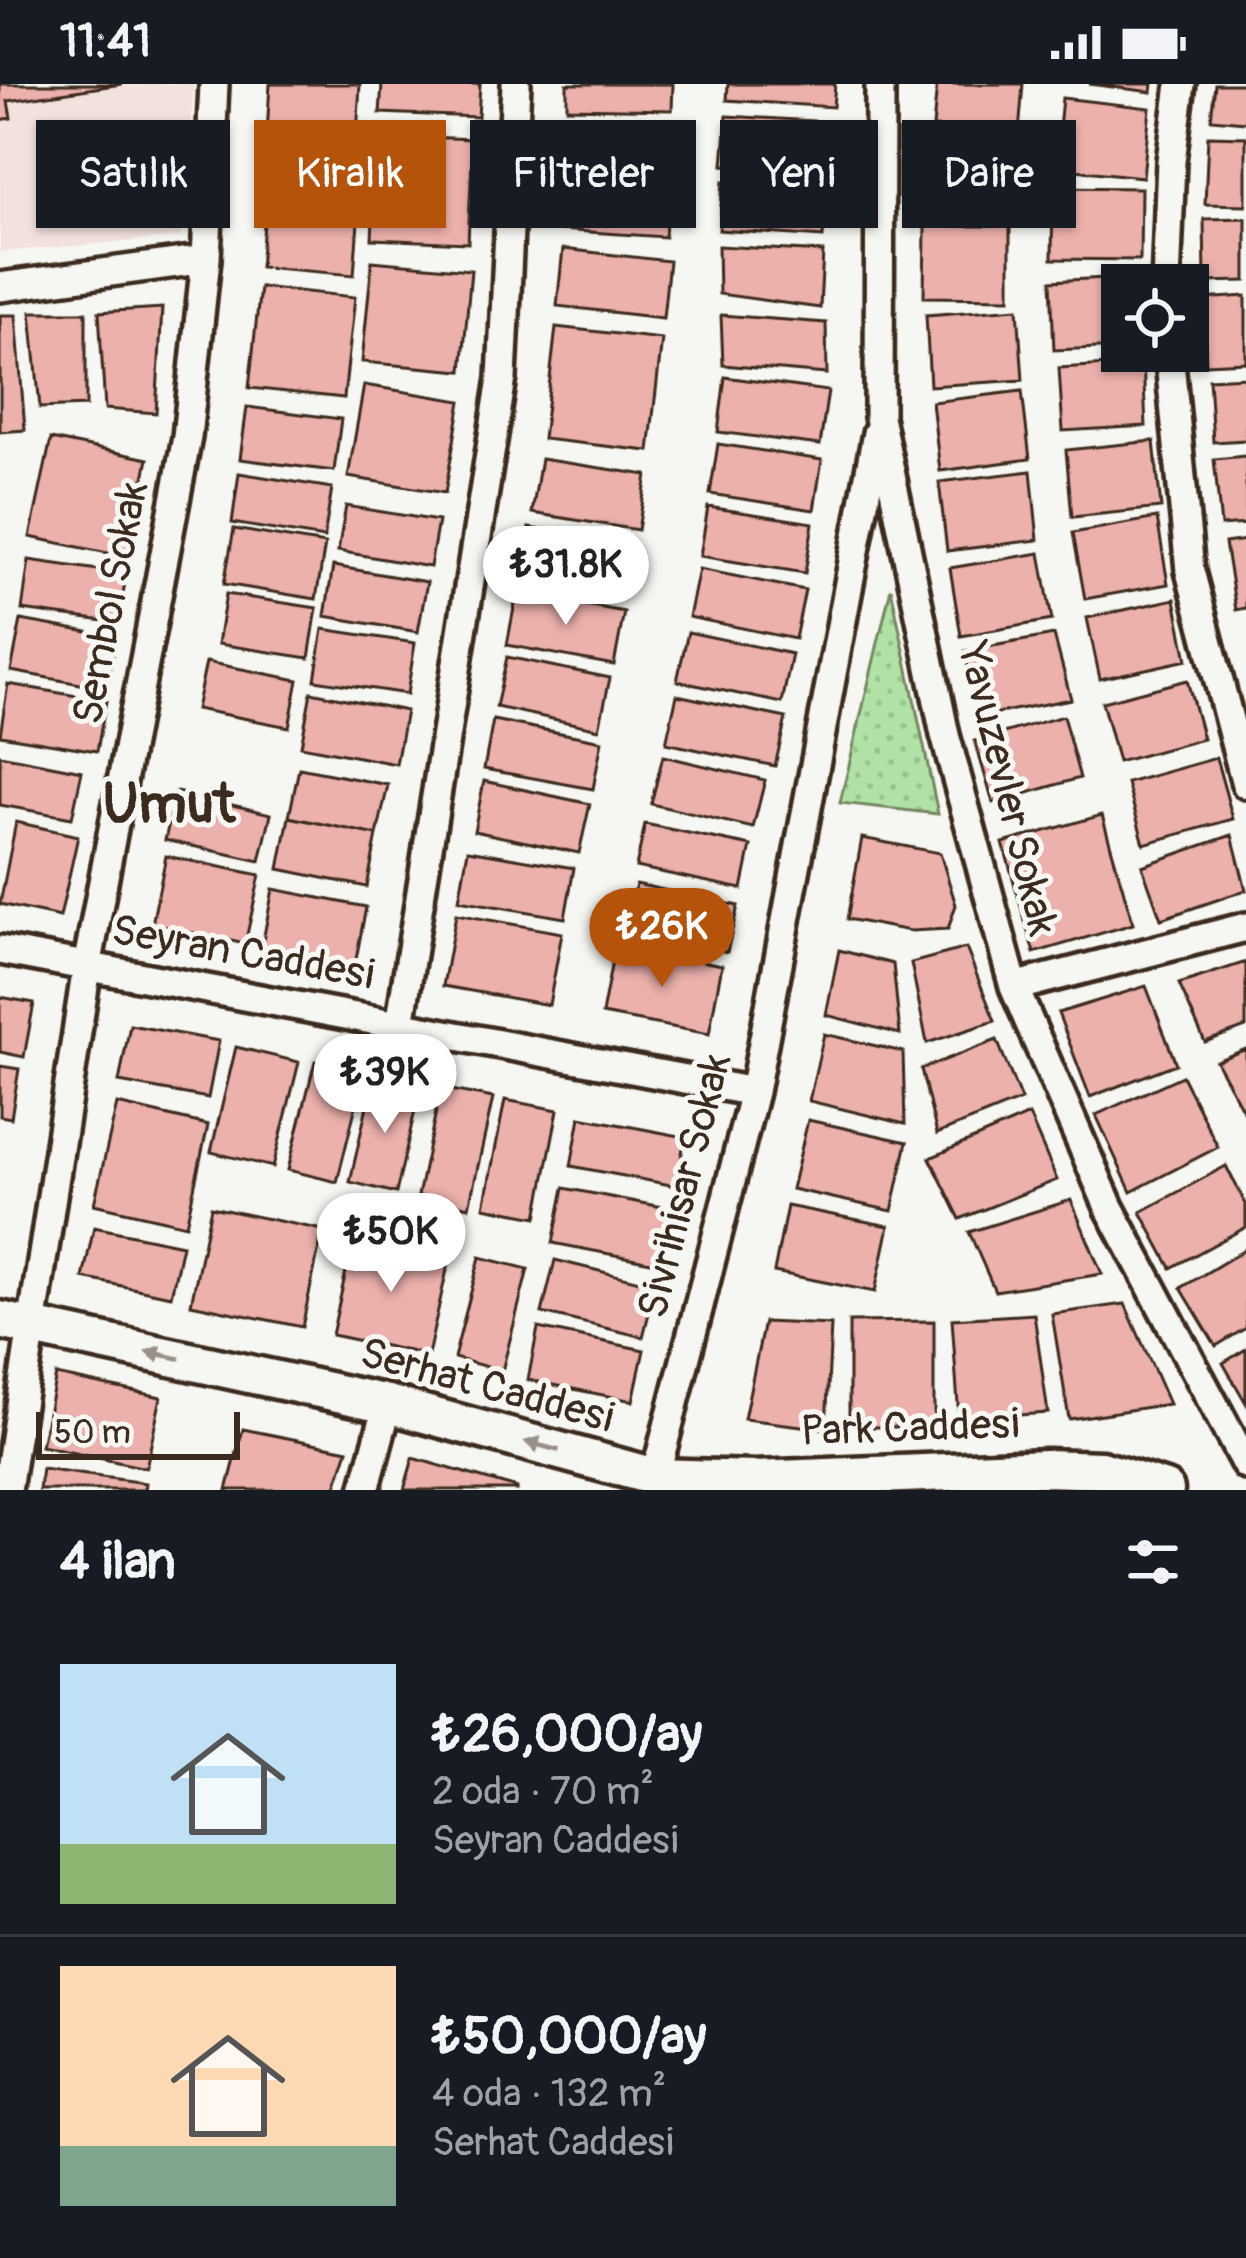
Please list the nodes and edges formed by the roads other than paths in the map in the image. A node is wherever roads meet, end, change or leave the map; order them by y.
1 (214, 84) edge
2 (516, 84) edge
3 (880, 84) edge
4 (1181, 84) edge
5 (206, 259) junction
6 (1168, 264) edge
7 (0, 287) edge
8 (1171, 372) edge
9 (879, 416) junction
10 (1246, 784) edge
11 (1246, 927) edge
12 (0, 950) edge
13 (87, 967) junction
14 (1014, 987) junction
15 (400, 1025) junction
16 (754, 1092) junction
17 (15, 1324) edge
18 (388, 1404) junction
19 (1246, 1465) edge
20 (657, 1484) edge
21 (7, 1490) edge
22 (365, 1490) edge
23 (1165, 1490) edge

1 - 5 street, Sembol Sokak
2 - 15 street
3 - 9 street, Yavuzevler Sokak
4 - 6 street
5 - 7 street
5 - 13 street, Sembol Sokak
8 - 10 street
9 - 14 street, Yavuzevler Sokak
9 - 16 street, Sivrihisar Sokak
11 - 14 street
12 - 13 street, Seyran Caddesi
13 - 15 street, Seyran Caddesi
13 - 17 street, Sembol Sokak
14 - 19 street, Yavuzevler Sokak
15 - 16 street, Seyran Caddesi
16 - 20 street, Sivrihisar Sokak
18 -> 17 street, Serhat Caddesi
17 - 21 street, Sembol Sokak
20 -> 18 street, Serhat Caddesi
18 - 22 street
20 - 23 street, Park Caddesi

